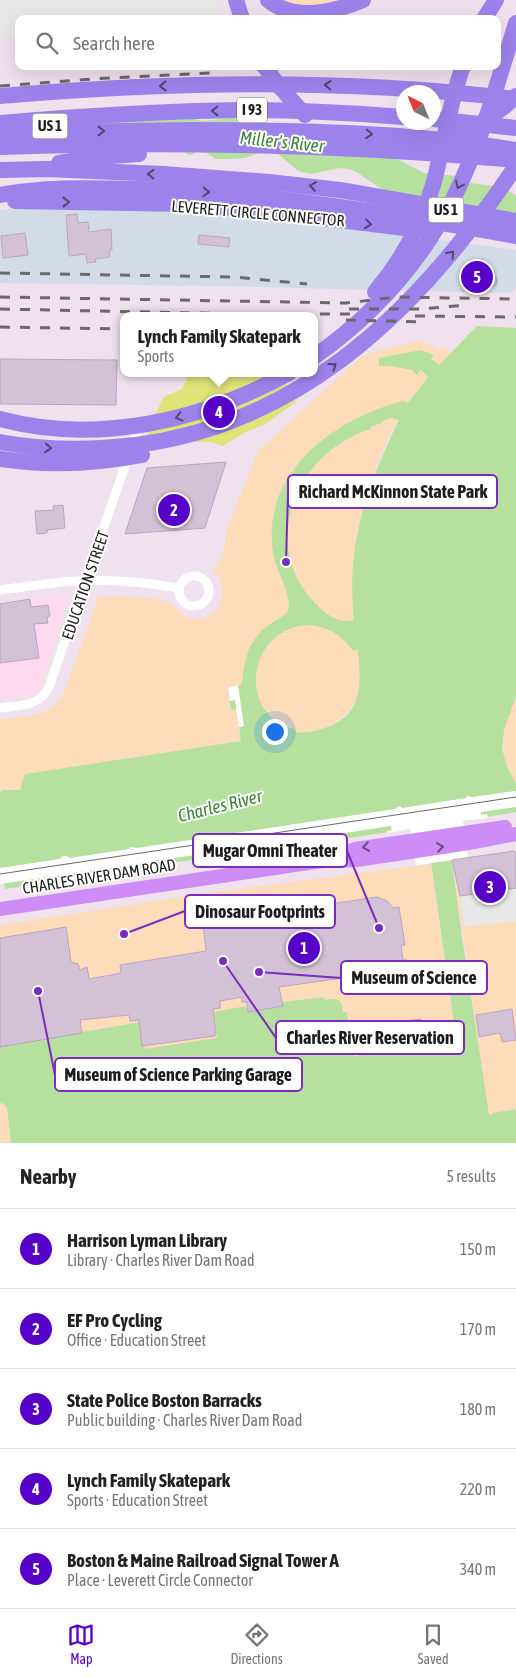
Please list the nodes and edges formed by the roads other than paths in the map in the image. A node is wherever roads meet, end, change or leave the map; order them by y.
1 (236, 0) edge
2 (268, 0) edge
3 (363, 0) edge
4 (496, 0) edge
5 (241, 15) edge
6 (487, 15) edge
7 (516, 23) edge
8 (267, 70) edge
9 (462, 70) edge
10 (0, 96) edge
11 (516, 98) edge
12 (100, 116) junction
13 (396, 117) edge
14 (441, 120) edge
15 (0, 123) edge
16 (516, 128) edge
17 (0, 134) edge
18 (0, 138) edge
19 (264, 146) junction
20 (0, 147) edge
21 (516, 150) edge
22 (516, 160) edge
23 (516, 166) edge
24 (0, 170) edge
25 (129, 173) junction
26 (0, 176) edge
27 (0, 181) edge
28 (0, 195) edge
29 (0, 202) edge
30 (516, 220) edge
31 (516, 236) edge
32 (516, 240) edge
33 (318, 347) edge
34 (318, 354) edge
35 (318, 375) edge
36 (281, 377) edge
37 (316, 377) edge
38 (293, 392) junction
39 (0, 419) edge
40 (138, 428) dead end
41 (0, 442) edge
42 (0, 458) edge
43 (86, 580) junction
44 (179, 588) dead end
45 (0, 590) edge
46 (0, 708) edge
47 (516, 825) edge
48 (516, 834) edge
49 (465, 838) junction
50 (0, 909) edge

1 - 5 highway
2 - 3 highway
4 - 6 highway
7 -> 34 highway, US 1
8 - 11 highway
9 - 33 highway
11 -> 10 highway
13 -> 12 highway, I 93
12 - 15 highway, I 93
12 - 18 highway, US 1
14 - 16 highway
17 -> 21 highway, I 93
19 - 20 highway, I 93
19 - 22 highway, I 93
19 - 26 highway, US 1
35 -> 23 highway, US 1
24 - 25 highway, LEVERETT CIRCLE CONNECTOR
25 - 27 highway
30 -> 25 highway, LEVERETT CIRCLE CONNECTOR
28 -> 31 highway
29 -> 32 highway, LEVERETT CIRCLE CONNECTOR
36 -> 39 highway
38 -> 37 highway, US 1
41 -> 38 highway, US 1
38 - 42 highway
40 - 43 street, EDUCATION STREET
43 - 44 street
43 - 45 street
43 - 46 street, EDUCATION STREET
47 - 49 highway, CHARLES RIVER DAM ROAD
48 - 49 highway, CHARLES RIVER DAM ROAD
49 - 50 highway, CHARLES RIVER DAM ROAD

